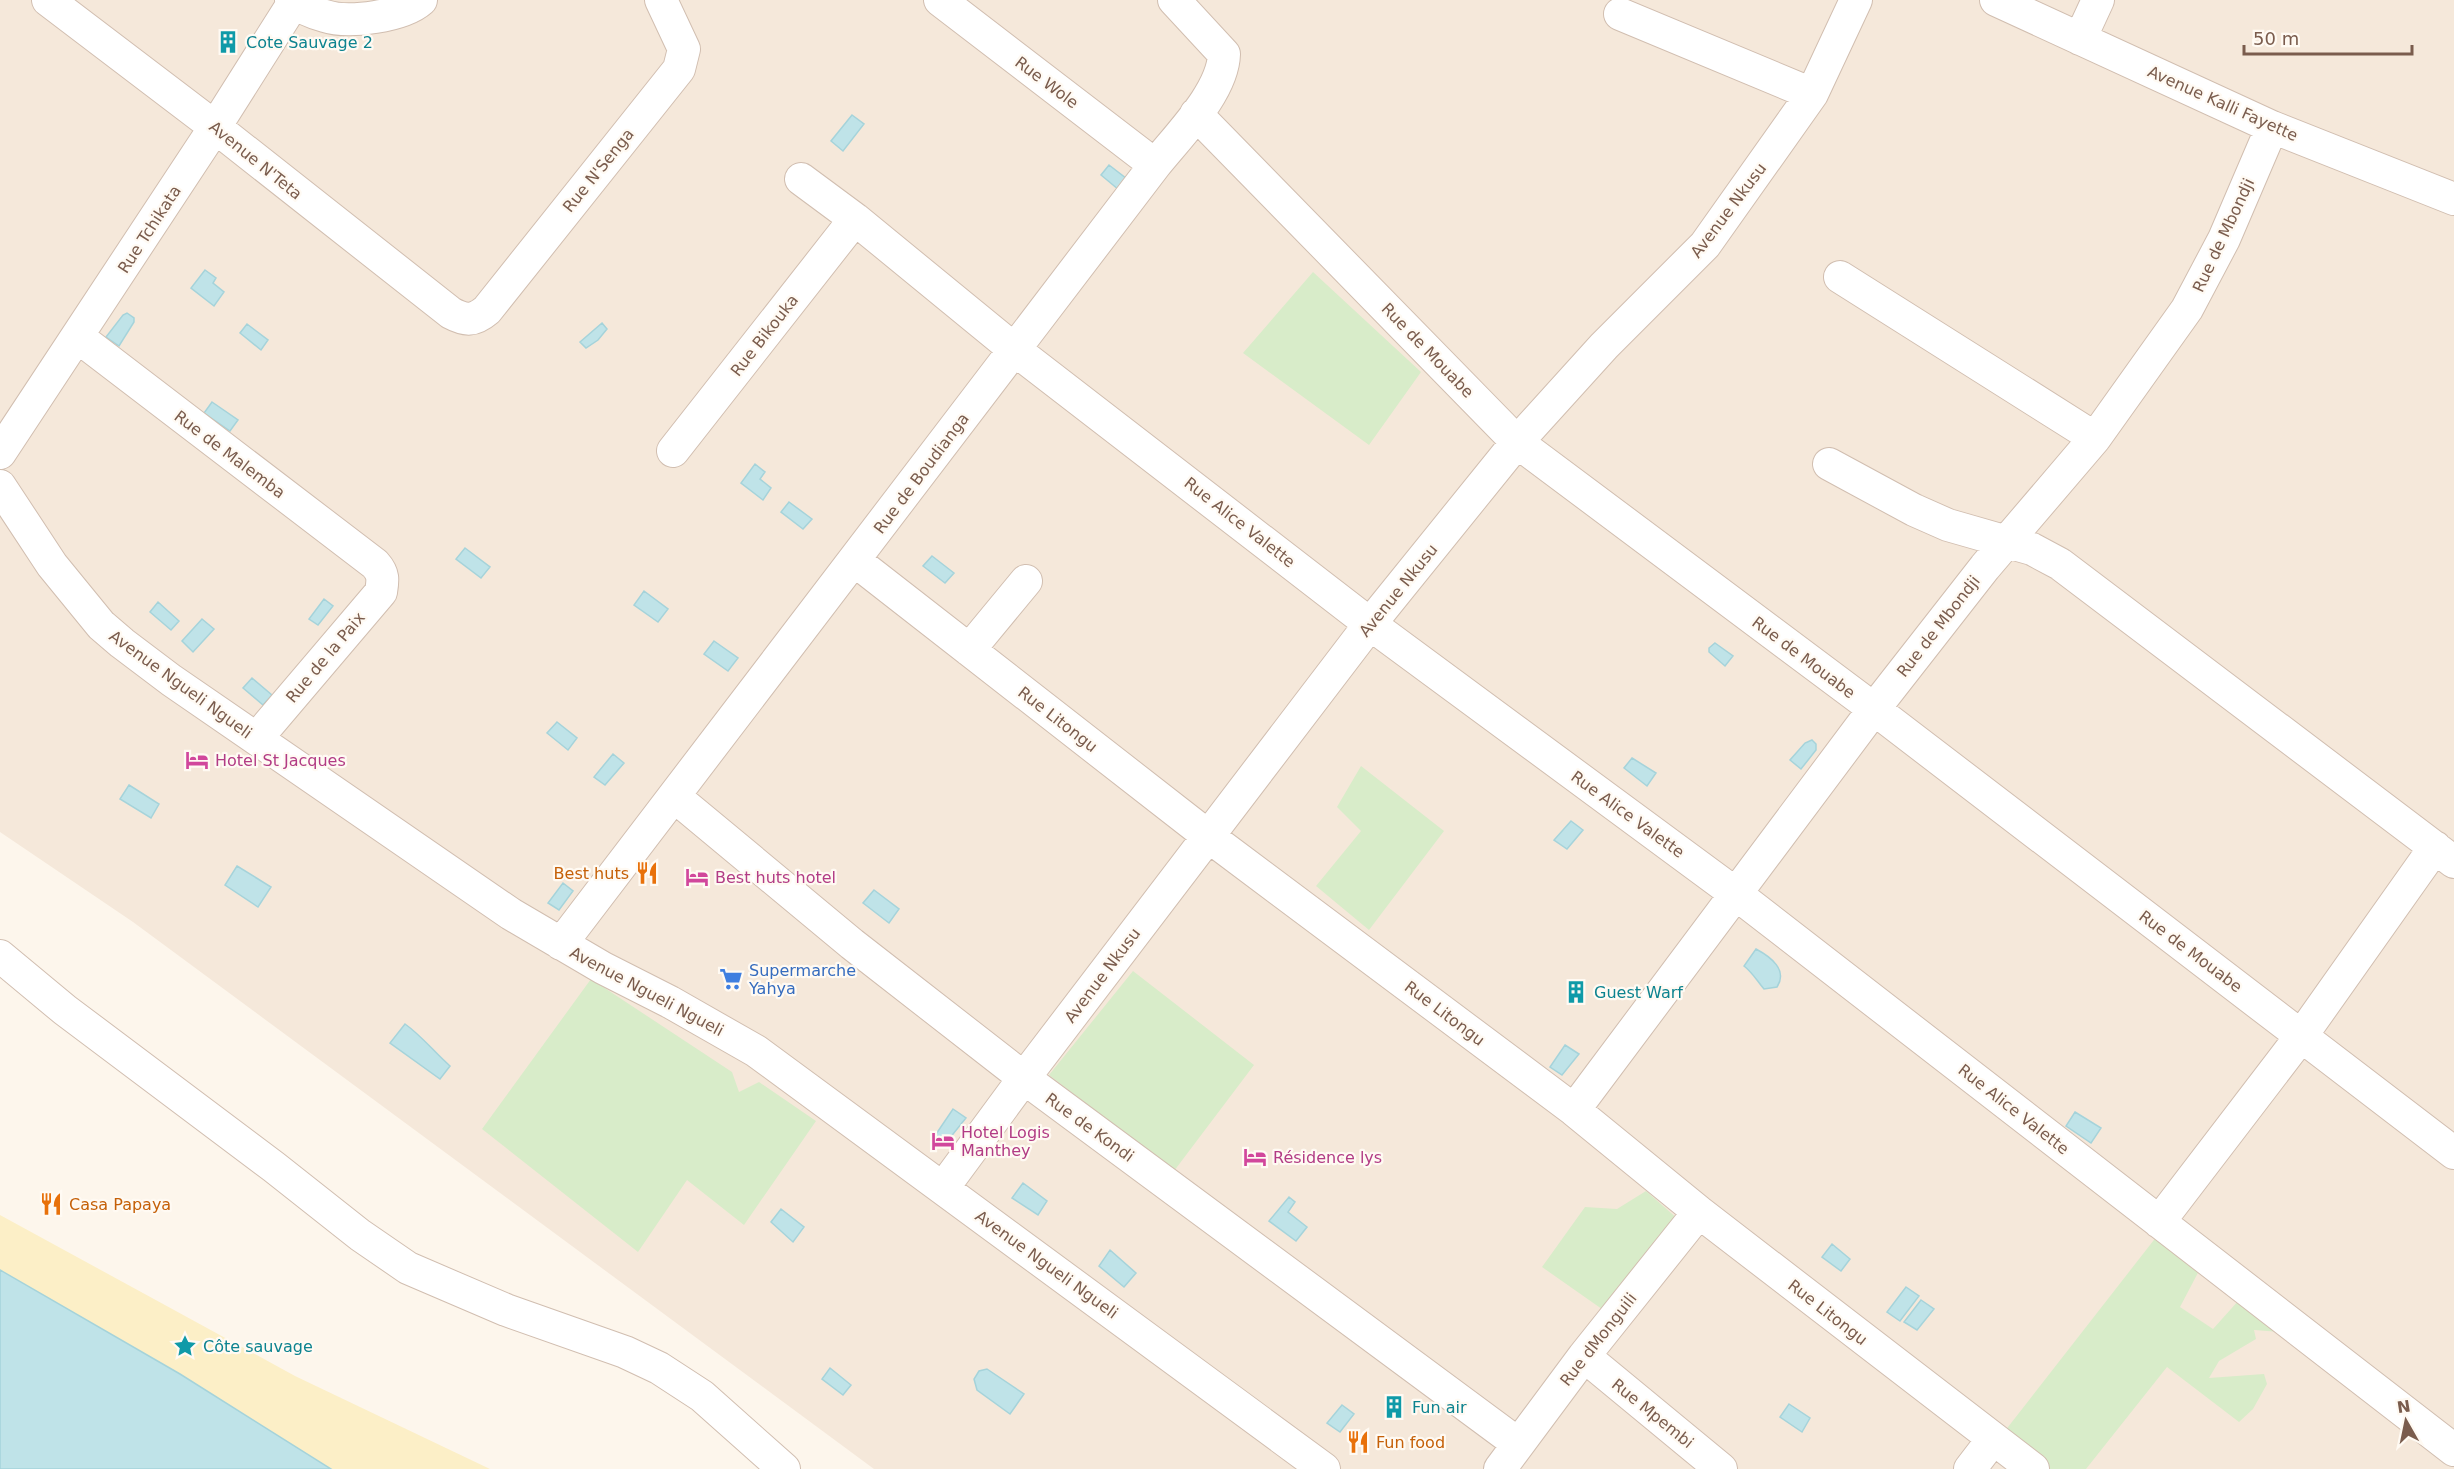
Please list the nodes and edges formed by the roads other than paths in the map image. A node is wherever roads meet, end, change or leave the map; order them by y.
1 (48, 0) edge
2 (421, 0) edge
3 (660, 0) edge
4 (940, 0) edge
5 (1174, 0) edge
6 (1856, 0) edge
7 (1996, 0) edge
8 (2098, 0) edge
9 (292, 1) edge
10 (1620, 14) dead end
11 (2080, 39) junction
12 (1812, 94) junction
13 (1196, 114) junction
14 (215, 127) junction
15 (2272, 127) junction
16 (1155, 165) junction
17 (801, 179) dead end
18 (2454, 199) edge
19 (855, 219) junction
20 (1840, 277) dead end
21 (464, 319) joint
22 (78, 337) junction
23 (1015, 350) junction
24 (2095, 438) junction
25 (1517, 442) junction
26 (674, 452) dead end
27 (0, 453) edge
28 (1829, 464) dead end
29 (0, 486) edge
30 (2006, 542) junction
31 (854, 560) junction
32 (382, 572) joint
33 (1026, 581) dead end
34 (1370, 624) junction
35 (969, 651) junction
36 (1874, 709) junction
37 (257, 738) junction
38 (675, 797) junction
39 (1208, 836) junction
40 (2444, 854) edge
41 (1736, 894) junction
42 (561, 944) junction
43 (0, 956) edge
44 (2302, 1035) junction
45 (1024, 1078) junction
46 (1574, 1110) junction
47 (2454, 1153) edge
48 (944, 1188) junction
49 (1699, 1212) junction
50 (2159, 1222) junction
51 (1584, 1356) junction
52 (1993, 1439) junction
53 (1517, 1443) junction
54 (2454, 1450) edge
55 (784, 1469) edge
56 (1324, 1469) edge
57 (1500, 1469) edge
58 (1721, 1469) edge
59 (1970, 1469) edge
60 (2033, 1469) edge

1 - 14 street, Avenue N'Teta
2 - 9 street
3 - 21 street, Rue N'Senga
4 - 16 street, Rue Wole
5 - 13 street, Rue de Boudianga
6 - 12 street, Avenue Nkusu
7 - 11 street, Avenue Kalli Fayette
8 - 11 street
9 - 14 street, Rue Tchikata
10 - 12 street
11 - 15 street, Avenue Kalli Fayette
12 - 25 street, Avenue Nkusu
13 - 16 street, Rue de Boudianga
13 - 25 street, Rue de Mouabe
14 - 21 street, Avenue N'Teta
14 - 22 street, Rue Tchikata
15 - 18 street, Avenue Kalli Fayette
15 - 24 street, Rue de Mbondji
16 - 23 street, Rue de Boudianga
17 - 19 street, Rue Alice Valette
19 - 23 street, Rue Alice Valette
19 - 26 street, Rue Bikouka
20 - 24 street
22 - 27 street, Rue Tchikata
22 - 32 street, Rue de Malemba
23 - 31 street, Rue de Boudianga
23 - 34 street, Rue Alice Valette
24 - 30 street, Rue de Mbondji
25 - 34 street, Avenue Nkusu
25 - 36 street, Rue de Mouabe
28 - 30 street
29 - 37 street, Avenue Ngueli Ngueli
30 - 36 street, Rue de Mbondji
30 - 40 street
31 - 35 street, Rue Litongu
31 - 38 street, Rue de Boudianga
32 - 37 street, Rue de la Paix
33 - 35 street
34 - 39 street, Avenue Nkusu
34 - 41 street, Rue Alice Valette
35 - 39 street, Rue Litongu
36 - 41 street, Rue de Mbondji
36 - 44 street, Rue de Mouabe
37 - 42 street, Avenue Ngueli Ngueli
38 - 42 street, Rue de Boudianga
38 - 45 street, Rue de Kondi
39 - 45 street, Avenue Nkusu
39 - 46 street, Rue Litongu
40 - 44 street
41 - 46 street, Rue de Mbondji
41 - 50 street, Rue Alice Valette
42 - 48 street, Avenue Ngueli Ngueli
43 - 55 street
44 - 47 street, Rue de Mouabe
44 - 50 street
45 - 48 street, Avenue Nkusu
45 - 53 street, Rue de Kondi
46 - 49 street, Rue Litongu
48 - 56 street, Avenue Ngueli Ngueli
49 - 51 street, Rue dMonguili
49 - 52 street, Rue Litongu
50 - 54 street, Rue Alice Valette
51 - 53 street, Rue dMonguili
51 - 58 street, Rue Mpembi
52 - 59 street
52 - 60 street, Rue Litongu
53 - 57 street, Rue dMonguili

